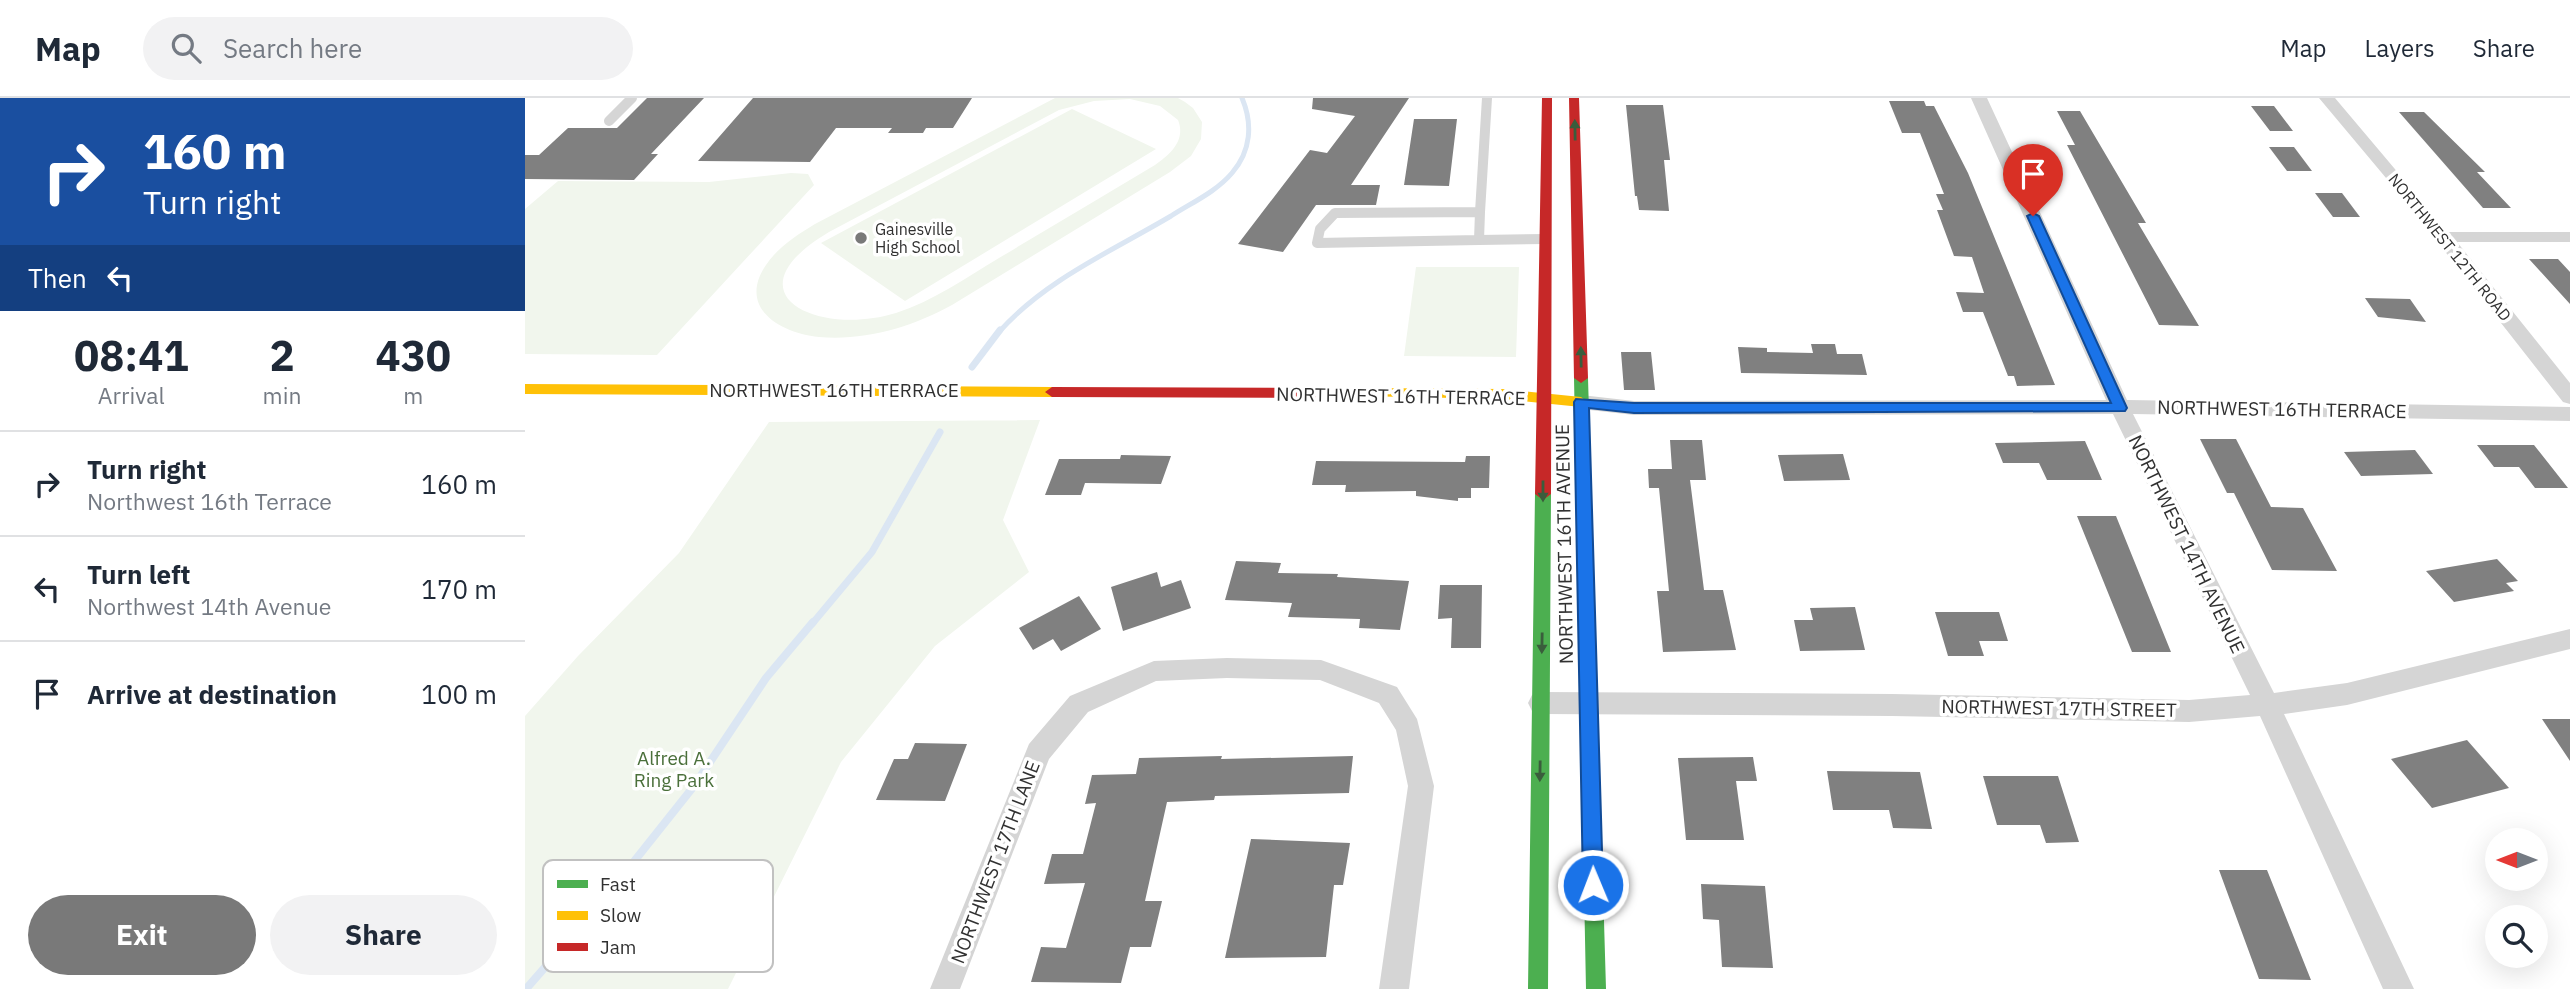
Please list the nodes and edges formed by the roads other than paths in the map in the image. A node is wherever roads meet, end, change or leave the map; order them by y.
1 (632, 98) edge
2 (1487, 98) edge
3 (1548, 98) edge
4 (1574, 98) edge
5 (1979, 98) edge
6 (2327, 98) edge
7 (609, 121) dead end
8 (1547, 173) junction
9 (1576, 176) junction
10 (1480, 212) junction
11 (2444, 237) junction
12 (2570, 237) edge
13 (1546, 239) junction
14 (1479, 240) junction
15 (525, 389) edge
16 (2570, 397) edge
17 (1544, 398) junction
18 (1581, 402) junction
19 (2120, 408) junction
20 (2570, 414) edge
21 (2570, 639) edge
22 (1588, 702) junction
23 (1541, 703) junction
24 (2267, 705) junction
25 (945, 989) edge
26 (1394, 989) edge
27 (1538, 989) edge
28 (1596, 989) edge
29 (2399, 989) edge

1 - 7 lane
2 - 10 lane
3 - 8 main road, NORTHWEST 16TH AVENUE
9 -> 4 main road, NORTHWEST 16TH AVENUE
5 - 19 street, NORTHWEST 14TH AVENUE
6 - 11 street, NORTHWEST 12TH ROAD
8 - 9 main road
8 - 13 main road, NORTHWEST 16TH AVENUE
18 -> 9 main road, NORTHWEST 16TH AVENUE
10 - 14 lane
10 - 14 lane
11 - 12 street
11 - 16 street, NORTHWEST 12TH ROAD
13 - 14 lane
13 - 17 main road, NORTHWEST 16TH AVENUE
15 - 17 main road, NORTHWEST 16TH TERRACE
17 - 18 main road, NORTHWEST 16TH TERRACE
17 -> 23 main road, NORTHWEST 16TH AVENUE
18 - 19 street, NORTHWEST 16TH TERRACE
18 - 22 main road, NORTHWEST 16TH AVENUE
19 - 20 street, NORTHWEST 16TH TERRACE
19 - 24 street, NORTHWEST 14TH AVENUE
21 - 24 street, NORTHWEST 17TH STREET
22 - 23 street, NORTHWEST 17TH STREET
22 - 24 street, NORTHWEST 17TH STREET
22 - 28 main road, NORTHWEST 16TH AVENUE
23 -> 27 main road, NORTHWEST 16TH AVENUE
24 - 29 street, NORTHWEST 14TH AVENUE
25 - 26 street, NORTHWEST 17TH LANE

